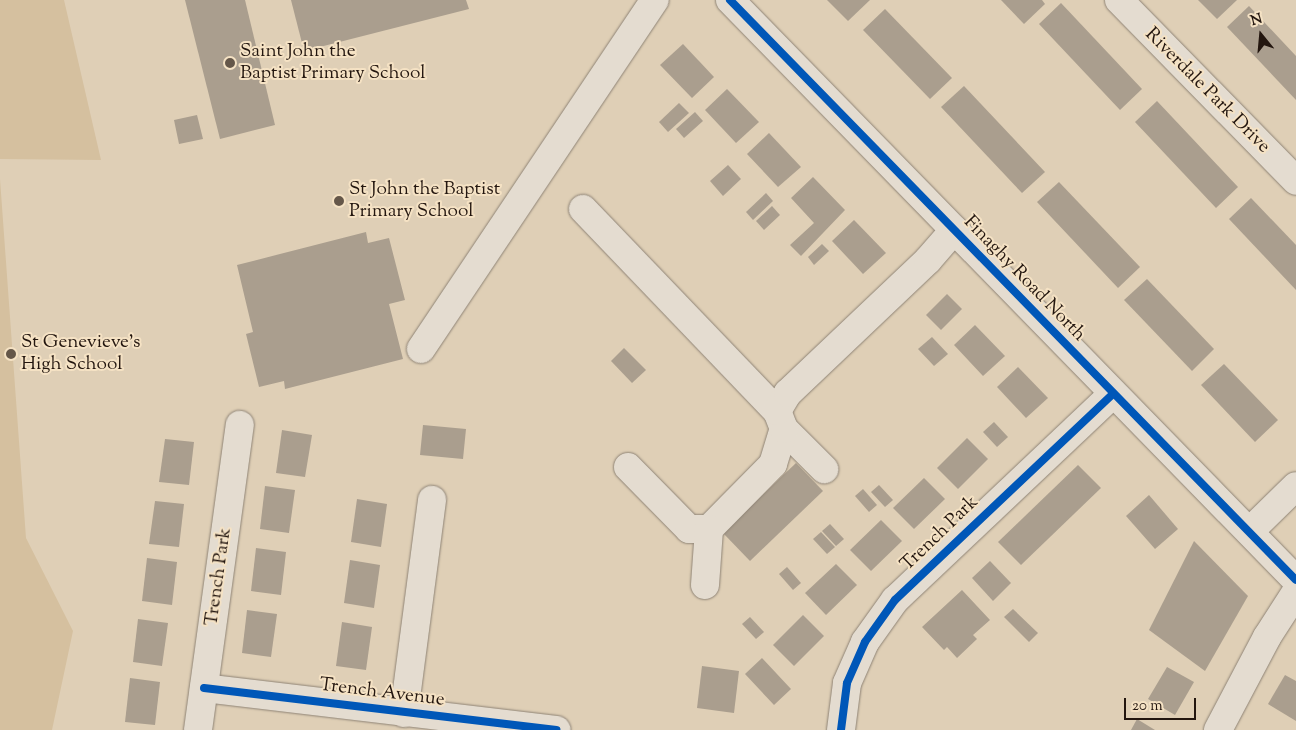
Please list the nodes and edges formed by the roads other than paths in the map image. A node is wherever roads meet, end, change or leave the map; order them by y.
1 (655, 0) edge
2 (730, 0) edge
3 (1119, 0) edge
4 (1296, 181) edge
5 (583, 209) dead end
6 (954, 230) junction
7 (421, 350) dead end
8 (1113, 394) junction
9 (781, 420) junction
10 (240, 424) dead end
11 (628, 467) dead end
12 (824, 469) dead end
13 (1296, 486) edge
14 (432, 500) dead end
15 (709, 529) junction
16 (1250, 531) junction
17 (1296, 580) edge
18 (705, 585) dead end
19 (1296, 592) edge
20 (204, 688) junction
21 (404, 713) junction
22 (198, 730) edge
23 (557, 730) edge
24 (841, 730) edge
25 (1218, 730) edge

1 - 7 street
2 - 6 street, Finaghy Road North
3 - 4 street, Riverdale Park Drive
5 - 9 street
6 - 8 street, Finaghy Road North
6 - 9 street
8 - 16 street, Finaghy Road North
8 - 24 street, Trench Park
9 - 12 street
9 - 15 street
10 - 20 street, Trench Park
11 - 15 street
13 - 16 street
14 - 21 street
15 - 18 street
16 - 17 street, Finaghy Road North
19 - 25 street
20 - 21 street, Trench Avenue
20 - 22 street, Trench Park
21 - 23 street, Trench Avenue

